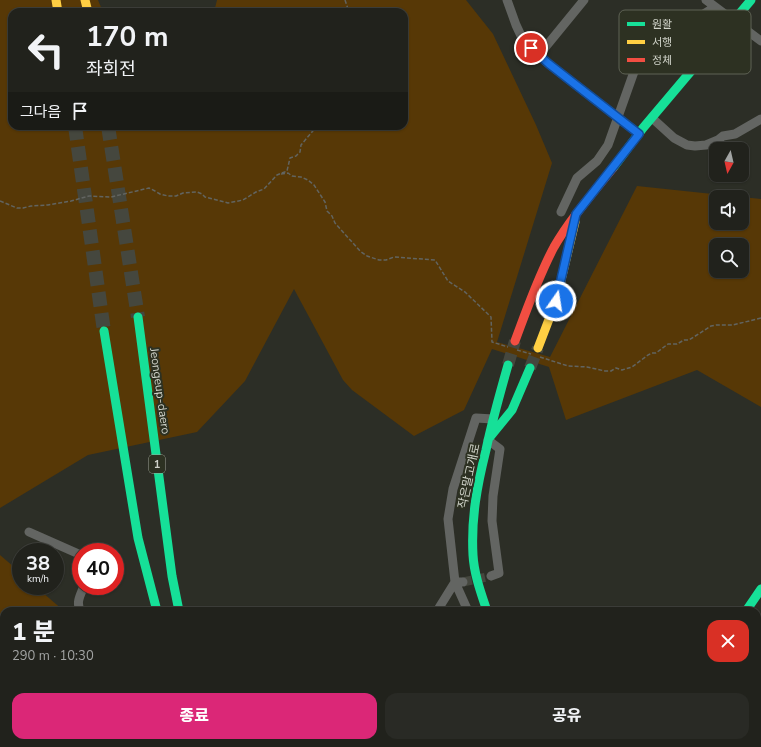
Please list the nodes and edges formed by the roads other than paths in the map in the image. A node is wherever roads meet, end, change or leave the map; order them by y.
1 (507, 0) edge
2 (584, 0) edge
3 (706, 0) edge
4 (751, 0) edge
5 (715, 7) junction
6 (710, 10) edge
7 (719, 10) edge
8 (743, 10) edge
9 (751, 34) edge
10 (761, 42) edge
11 (539, 55) junction
12 (634, 74) edge
13 (689, 74) edge
14 (618, 117) junction
15 (652, 118) junction
16 (761, 120) edge
17 (639, 134) junction
18 (561, 212) dead end
19 (576, 214) junction
20 (138, 317) tunnel mouth
21 (104, 331) tunnel mouth
22 (512, 346) tunnel mouth
23 (538, 348) tunnel mouth
24 (508, 365) tunnel mouth
25 (530, 368) tunnel mouth
26 (493, 419) junction
27 (488, 440) junction
28 (29, 532) dead end
29 (72, 551) edge
30 (172, 576) junction
31 (491, 576) dead end
32 (459, 582) junction
33 (761, 589) edge
34 (81, 595) edge
35 (78, 607) edge
36 (157, 607) edge
37 (178, 607) edge
38 (185, 607) edge
39 (440, 607) edge
40 (467, 607) edge
41 (486, 607) edge
42 (749, 607) edge

1 - 11 street
2 - 11 street
3 - 5 street
4 - 8 street
5 - 6 street
5 - 7 street
9 - 10 street
11 - 14 street
12 - 14 street
13 - 15 street
14 - 17 street
14 - 18 street
15 - 16 street
15 - 17 street
17 - 19 street
19 - 22 street
19 - 23 street
20 - 30 street, Jeongeup-daero / 1
21 - 36 street
24 - 26 street, 작은말고개로
25 - 27 street, 작은말고개로
26 - 27 street, 작은말고개로
26 - 32 street
27 - 31 street
27 - 41 street, 작은말고개로
28 - 29 street
30 - 37 street, Jeongeup-daero / 1
30 - 38 street
32 - 39 street
32 - 40 street
33 - 42 street
34 - 35 street

